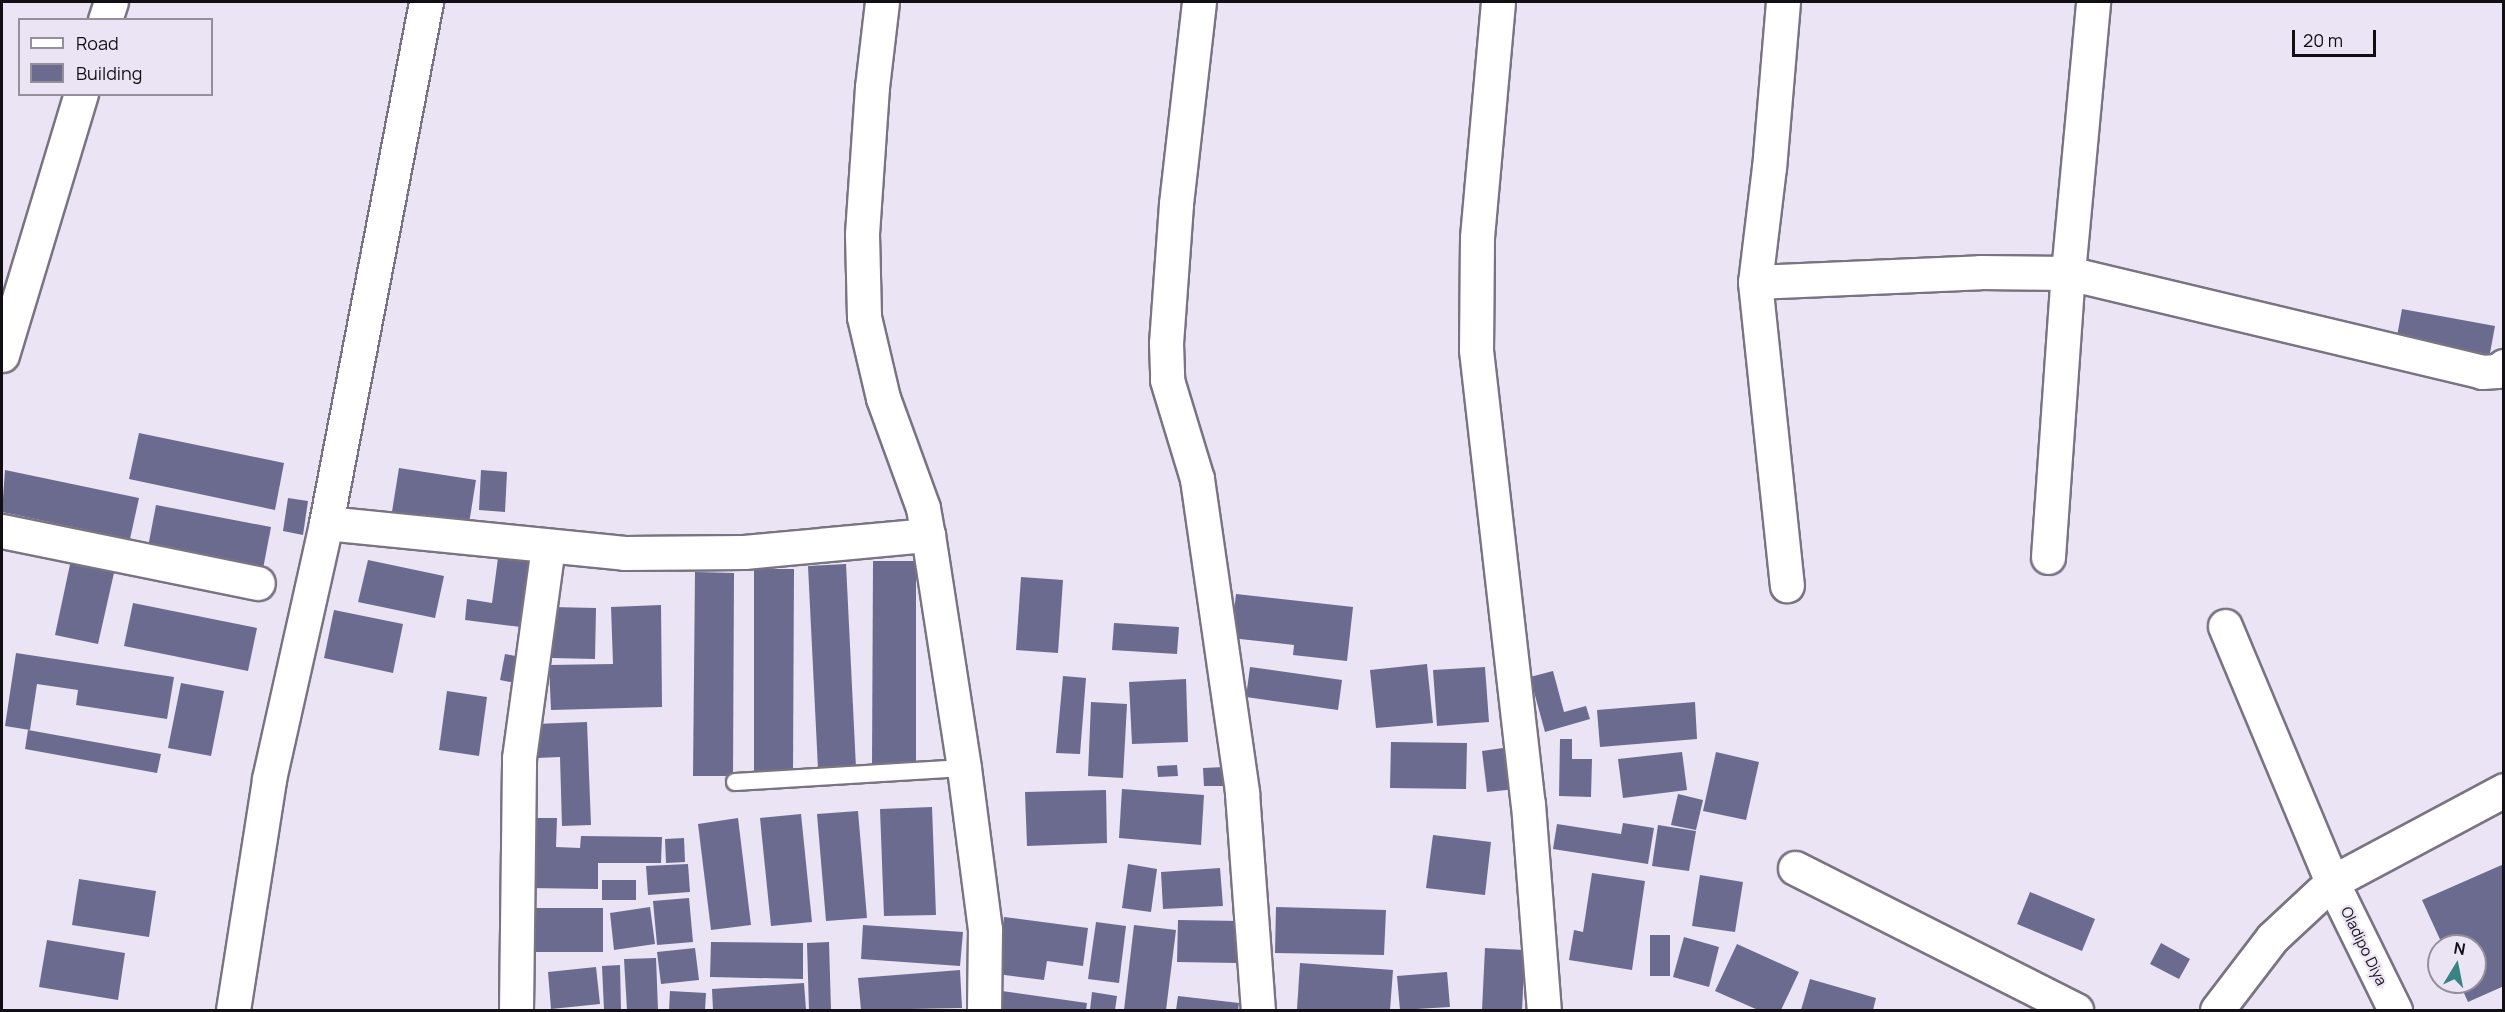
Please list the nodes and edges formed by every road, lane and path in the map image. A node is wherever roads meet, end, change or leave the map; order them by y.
1 (111, 2) edge
2 (426, 2) edge
3 (882, 2) edge
4 (1198, 2) edge
5 (1498, 2) edge
6 (1783, 2) edge
7 (2093, 2) edge
8 (106, 18) edge
9 (80, 96) edge
10 (2068, 273) junction
11 (1755, 282) junction
12 (2, 355) edge
13 (2504, 366) edge
14 (326, 523) junction
15 (2, 531) edge
16 (928, 535) junction
17 (548, 546) junction
18 (2048, 557) dead end
19 (258, 583) dead end
20 (1787, 585) dead end
21 (2225, 626) dead end
22 (964, 768) junction
23 (735, 782) dead end
24 (2504, 790) edge
25 (1795, 868) dead end
26 (2332, 882) junction
27 (233, 1011) edge
28 (516, 1011) edge
29 (984, 1011) edge
30 (1258, 1011) edge
31 (1544, 1011) edge
32 (2076, 1011) edge
33 (2217, 1011) edge
34 (2395, 1011) edge

1 - 8 street
2 - 14 street
3 - 16 street
4 - 30 street
5 - 31 street
6 - 11 street
7 - 10 street
9 - 12 street
10 - 11 street
10 - 13 street
10 - 18 street
11 - 20 street
14 - 17 street
14 - 27 street
15 - 19 street
16 - 17 street
16 - 22 street
17 - 28 street
21 - 26 street, Oladipo Diya
22 - 23 lane
22 - 29 street
24 - 26 street
25 - 32 street
26 - 33 street
26 - 34 street, Oladipo Diya

